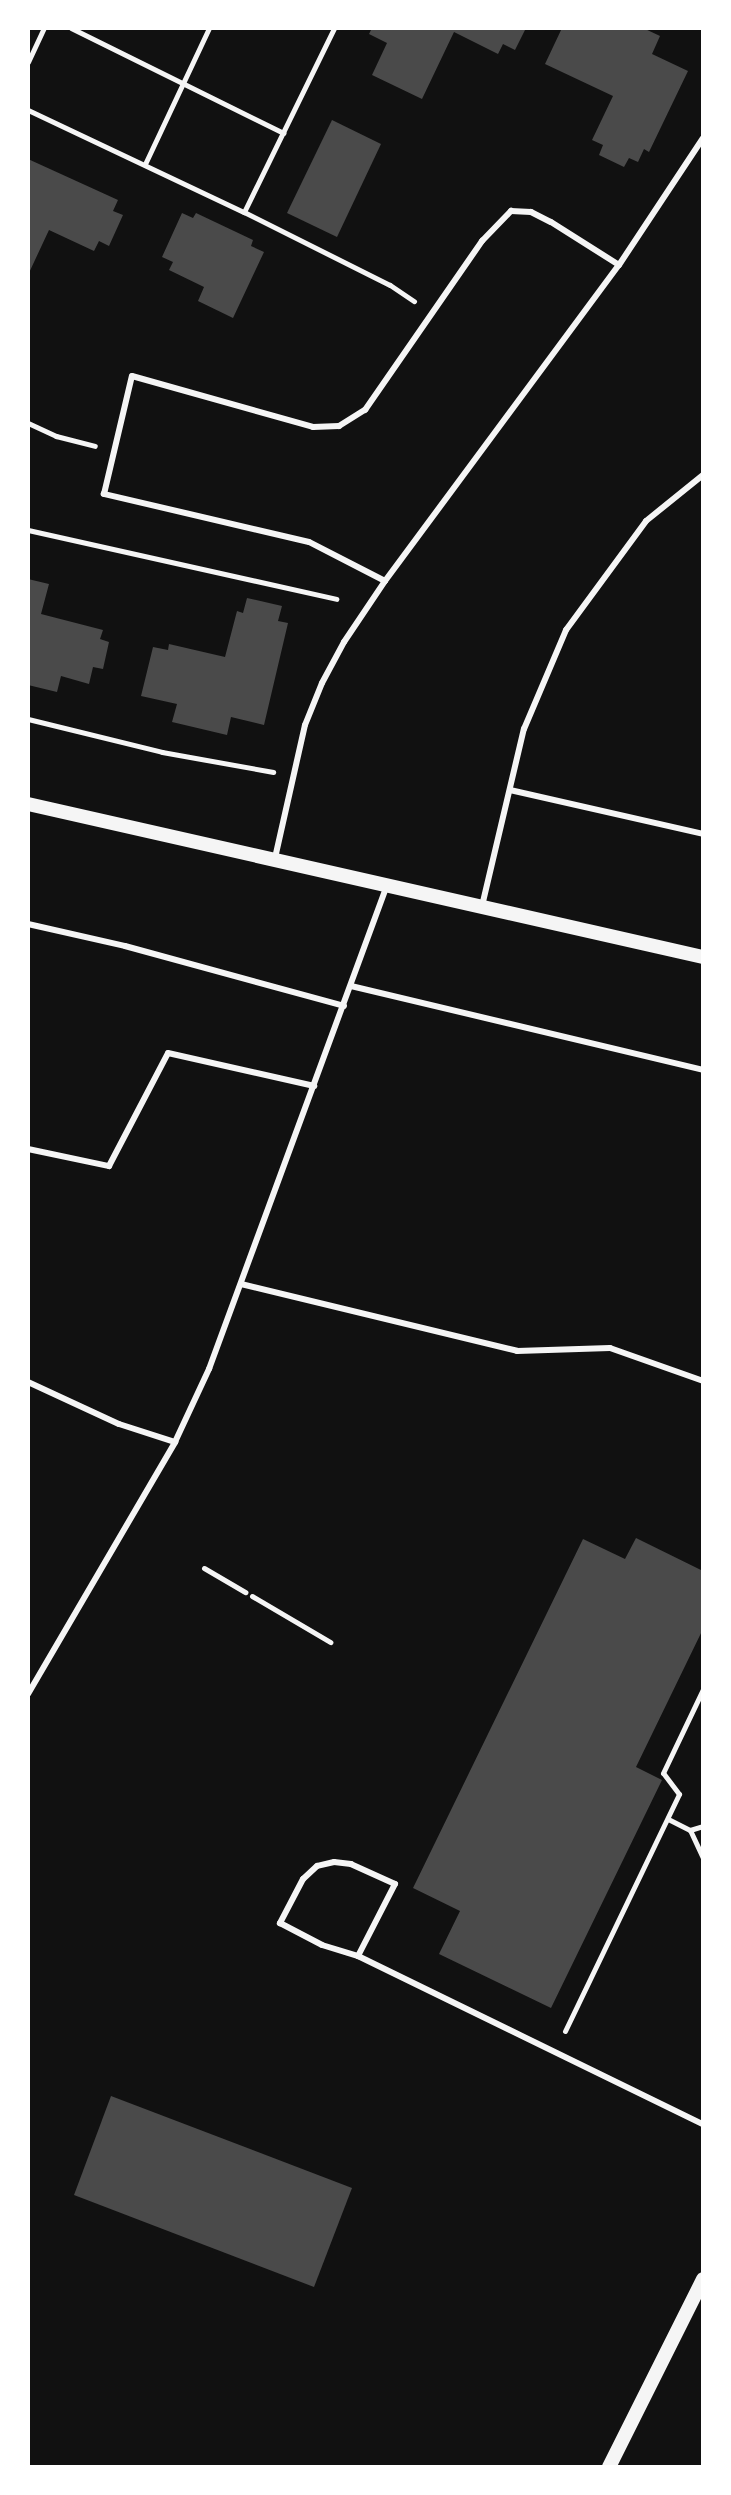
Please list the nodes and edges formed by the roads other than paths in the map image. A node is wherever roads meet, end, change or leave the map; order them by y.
1 (703, 138) edge
2 (619, 265) junction
3 (703, 475) edge
4 (385, 581) junction
5 (510, 790) junction
6 (28, 804) edge
7 (703, 834) edge
8 (275, 858) junction
9 (387, 884) junction
10 (482, 906) junction
11 (28, 924) edge
12 (703, 957) edge
13 (351, 986) junction
14 (344, 1006) junction
15 (703, 1070) edge
16 (314, 1086) junction
17 (28, 1149) edge
18 (241, 1284) junction
19 (703, 1381) edge
20 (28, 1382) edge
21 (175, 1442) junction
22 (28, 1694) edge
23 (358, 1956) junction
24 (703, 2124) edge
25 (703, 2279) edge
26 (609, 2467) edge

1 - 2 lane
2 - 4 lane
2 - 4 lane
3 - 5 lane
4 - 8 lane
5 - 7 lane
5 - 10 lane
6 - 8 street
8 - 9 street
9 - 10 street
9 - 13 lane
10 - 12 street
11 - 14 lane
13 - 14 lane
13 - 15 lane
14 - 16 lane
16 - 17 lane
16 - 18 lane
18 - 19 lane
18 - 21 lane
20 - 21 lane
21 - 22 lane
23 - 23 lane
23 - 24 lane
25 - 26 street

